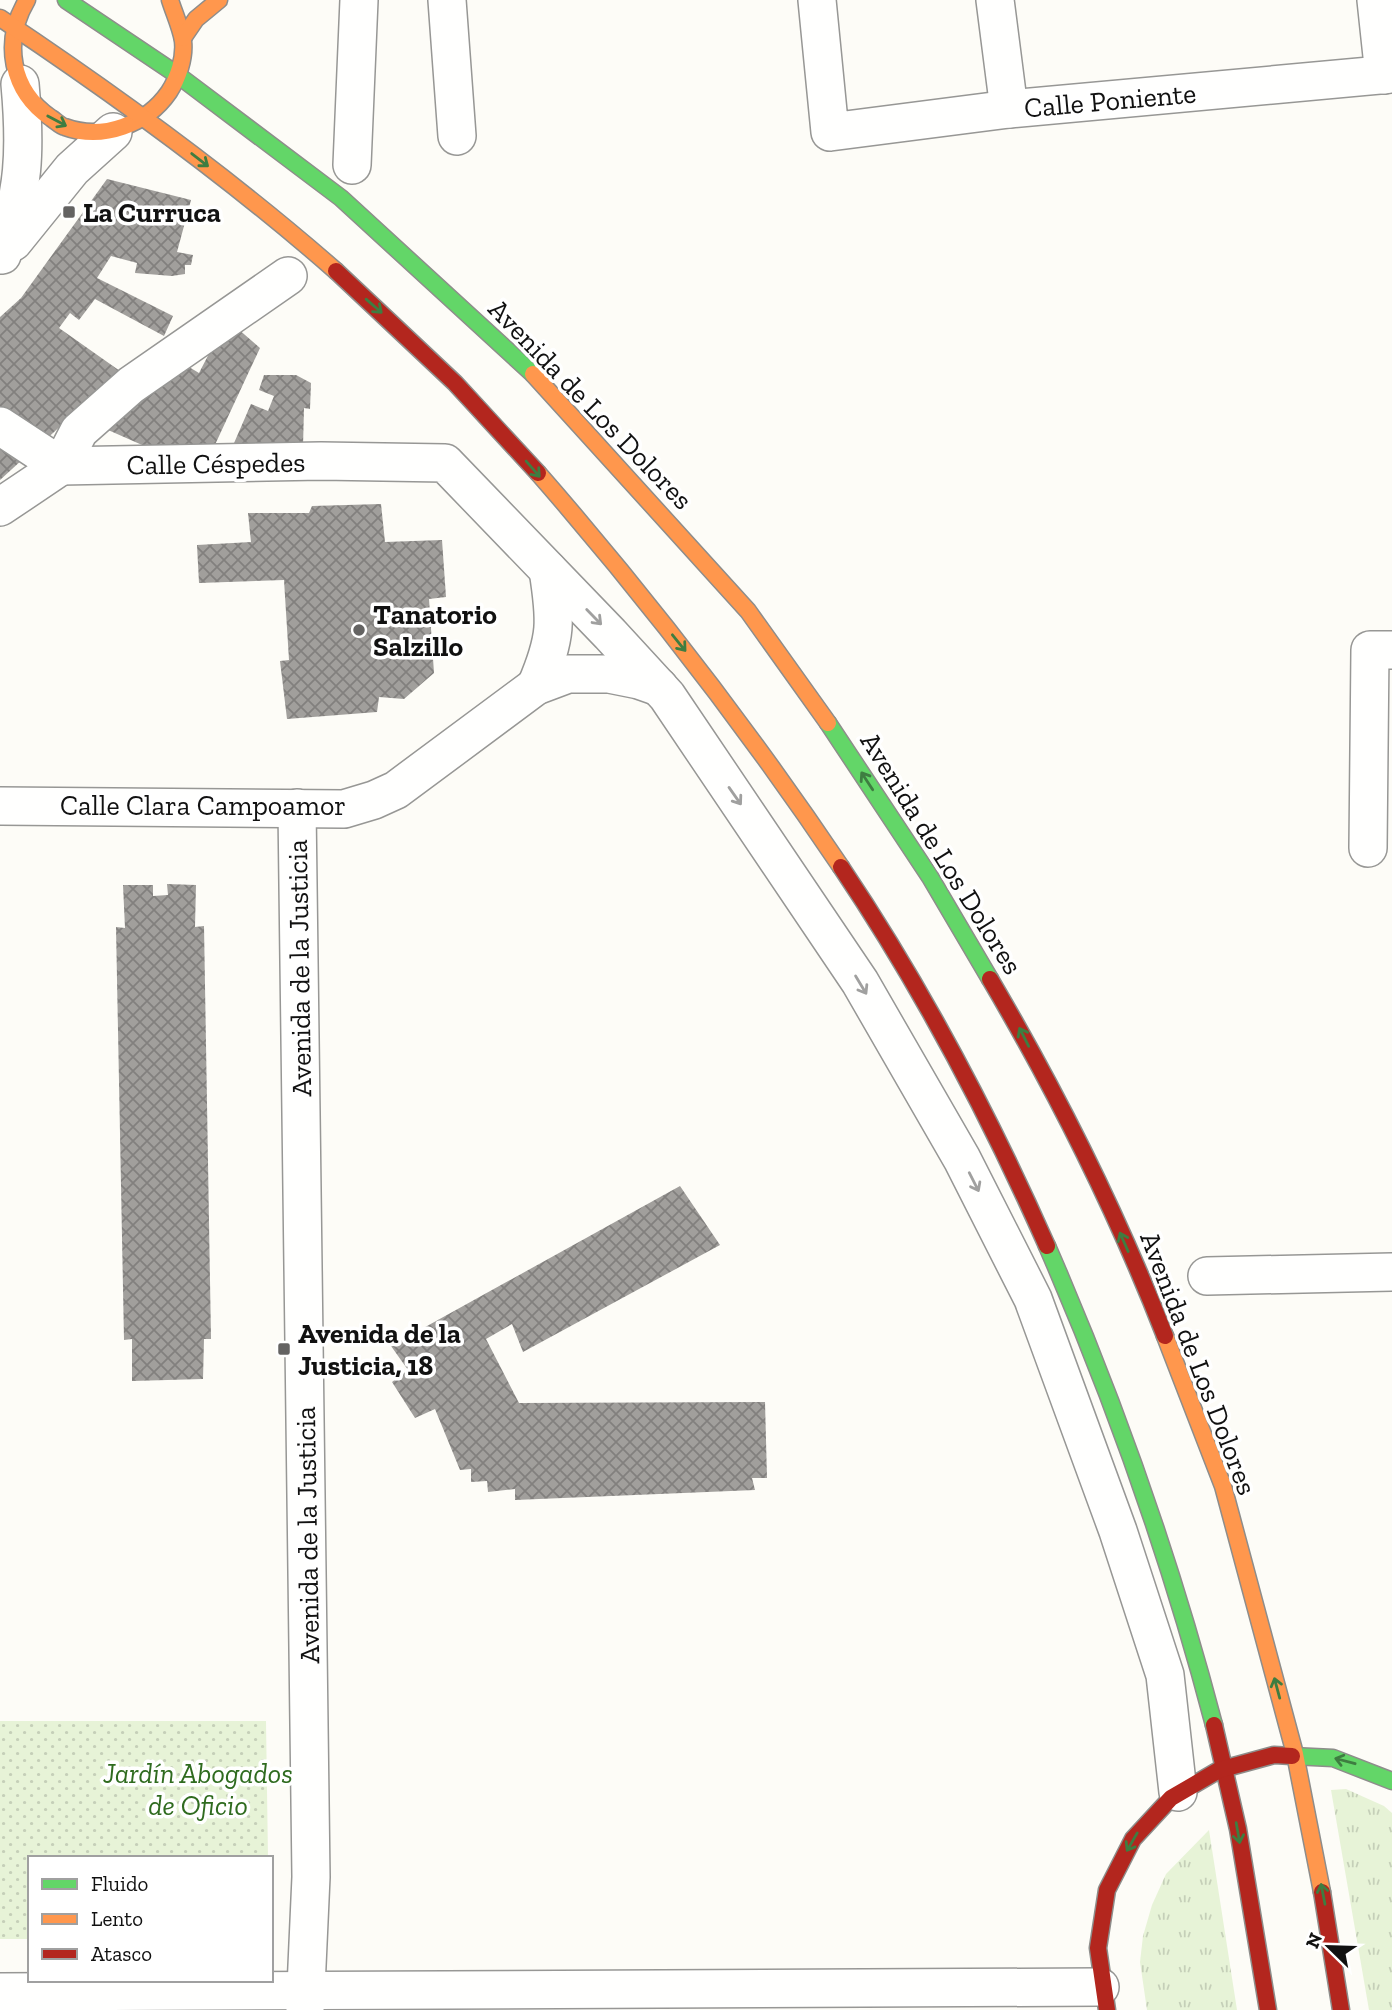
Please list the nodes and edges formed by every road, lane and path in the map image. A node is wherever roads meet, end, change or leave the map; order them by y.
1 (27, 0) edge
2 (66, 0) edge
3 (170, 0) edge
4 (219, 0) edge
5 (359, 0) edge
6 (447, 0) edge
7 (817, 0) edge
8 (995, 0) edge
9 (1376, 0) edge
10 (0, 18) edge
11 (15, 28) junction
12 (183, 38) junction
13 (1388, 75) edge
14 (179, 76) junction
15 (20, 84) junction
16 (1009, 108) junction
17 (146, 118) junction
18 (113, 132) junction
19 (457, 136) dead end
20 (352, 165) dead end
21 (1, 257) edge
22 (288, 276) dead end
23 (0, 426) edge
24 (61, 466) junction
25 (0, 507) edge
26 (548, 570) junction
27 (1392, 650) edge
28 (536, 686) junction
29 (659, 687) junction
30 (0, 806) edge
31 (297, 808) junction
32 (1368, 848) dead end
33 (1392, 1272) edge
34 (1207, 1276) dead end
35 (1295, 1754) junction
36 (1224, 1766) junction
37 (1392, 1781) edge
38 (1178, 1792) junction
39 (0, 1992) edge
40 (1022, 1999) edge
41 (1104, 1999) edge
42 (306, 2001) edge
43 (1268, 2010) edge
44 (1341, 2010) edge

1 - 11 main road
2 - 14 main road, Avenida de Los Dolores
3 - 12 main road
4 - 12 main road
5 - 20 street
6 - 19 street
7 - 16 street, Calle Poniente
8 - 16 street
9 - 13 street
10 - 11 main road
11 - 15 main road
11 - 17 main road
12 - 14 main road
13 - 16 street, Calle Poniente
14 - 17 main road
35 -> 14 main road, Avenida de Los Dolores
15 -> 18 main road
15 - 21 street
17 - 18 main road
17 -> 36 main road
18 - 21 street
22 - 24 street
23 - 24 street
24 - 25 street
24 - 26 street, Calle Céspedes
26 - 28 street
26 -> 29 street
27 - 32 street
28 - 29 street, Calle Clara Campoamor
28 - 31 street, Calle Clara Campoamor
29 -> 38 street
30 - 31 street, Calle Clara Campoamor
31 - 42 street, Avenida de la Justicia
33 - 34 street
35 - 36 main road
37 -> 35 main road
44 -> 35 main road, Avenida de Los Dolores
36 - 38 main road
36 -> 43 main road
38 -> 41 main road
39 - 42 street
40 - 41 street
40 - 42 street

